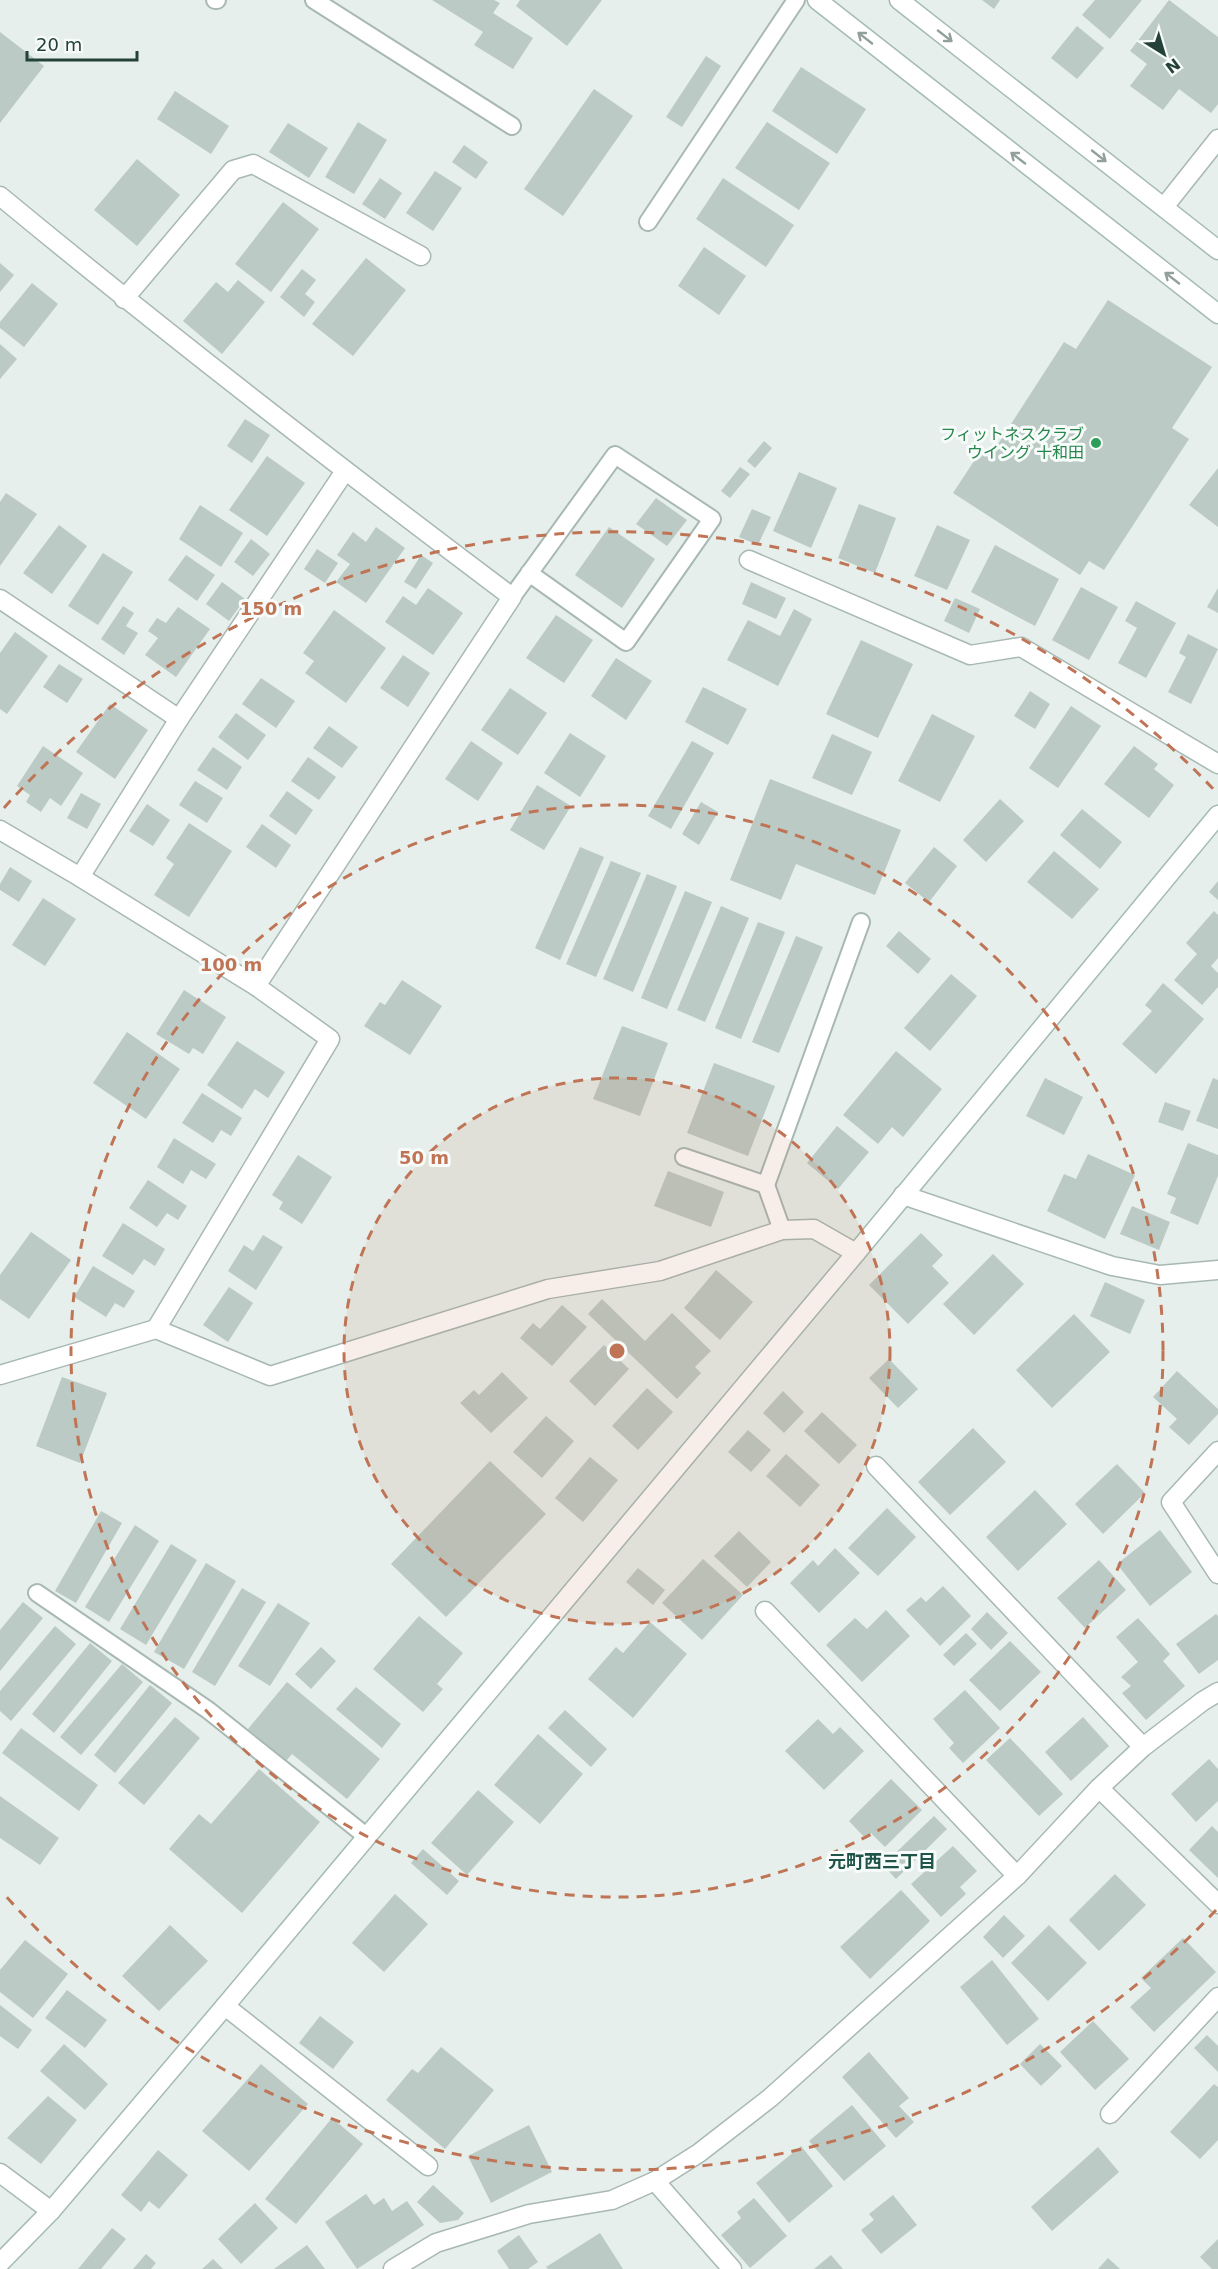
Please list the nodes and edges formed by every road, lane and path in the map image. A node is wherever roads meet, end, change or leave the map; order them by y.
1 (314, 0) edge
2 (796, 0) edge
3 (817, 0) edge
4 (899, 0) edge
5 (512, 126) dead end
6 (1218, 139) edge
7 (0, 196) edge
8 (1164, 207) junction
9 (648, 222) dead end
10 (1218, 250) edge
11 (421, 256) dead end
12 (124, 299) junction
13 (1218, 314) edge
14 (345, 471) junction
15 (749, 560) dead end
16 (529, 573) junction
17 (512, 597) junction
18 (0, 599) edge
19 (179, 719) junction
20 (1218, 764) edge
21 (1218, 815) edge
22 (0, 831) edge
23 (80, 877) junction
24 (861, 922) dead end
25 (256, 986) junction
26 (684, 1158) dead end
27 (766, 1185) junction
28 (903, 1195) junction
29 (782, 1230) junction
30 (856, 1253) junction
31 (1216, 1265) edge
32 (156, 1329) junction
33 (0, 1375) edge
34 (1218, 1451) edge
35 (876, 1466) dead end
36 (1218, 1574) edge
37 (37, 1593) dead end
38 (765, 1611) dead end
39 (1218, 1692) edge
40 (1143, 1747) junction
41 (1099, 1788) junction
42 (366, 1836) junction
43 (1017, 1876) junction
44 (1218, 1904) edge
45 (1218, 1997) edge
46 (225, 2006) junction
47 (1110, 2114) dead end
48 (428, 2166) dead end
49 (0, 2173) edge
50 (655, 2181) junction
51 (51, 2211) junction
52 (0, 2263) edge
53 (393, 2269) edge
54 (732, 2269) edge

1 - 5 lane
2 - 9 lane
13 -> 3 street
4 -> 8 street
6 - 8 street
7 - 12 street
8 - 10 street
11 - 12 street
12 - 14 street
14 - 17 street
14 - 19 street
15 - 20 street
16 - 16 lane
16 - 17 lane
17 - 25 street
18 - 19 street
19 - 23 street
21 - 28 street
22 - 23 street
23 - 25 street
24 - 27 lane
25 - 32 street
26 - 27 lane
27 - 29 lane
28 - 30 street
28 - 31 street
29 - 30 street
29 - 32 street
30 - 42 street
32 - 33 street
34 - 36 street
35 - 40 street
37 - 42 lane
38 - 43 street
39 - 40 street
40 - 41 street
41 - 43 street
41 - 44 street
42 - 46 street
43 - 50 street
45 - 47 street
46 - 48 street
46 - 51 street
49 - 51 street
50 - 53 street
50 - 54 street
51 - 52 street

